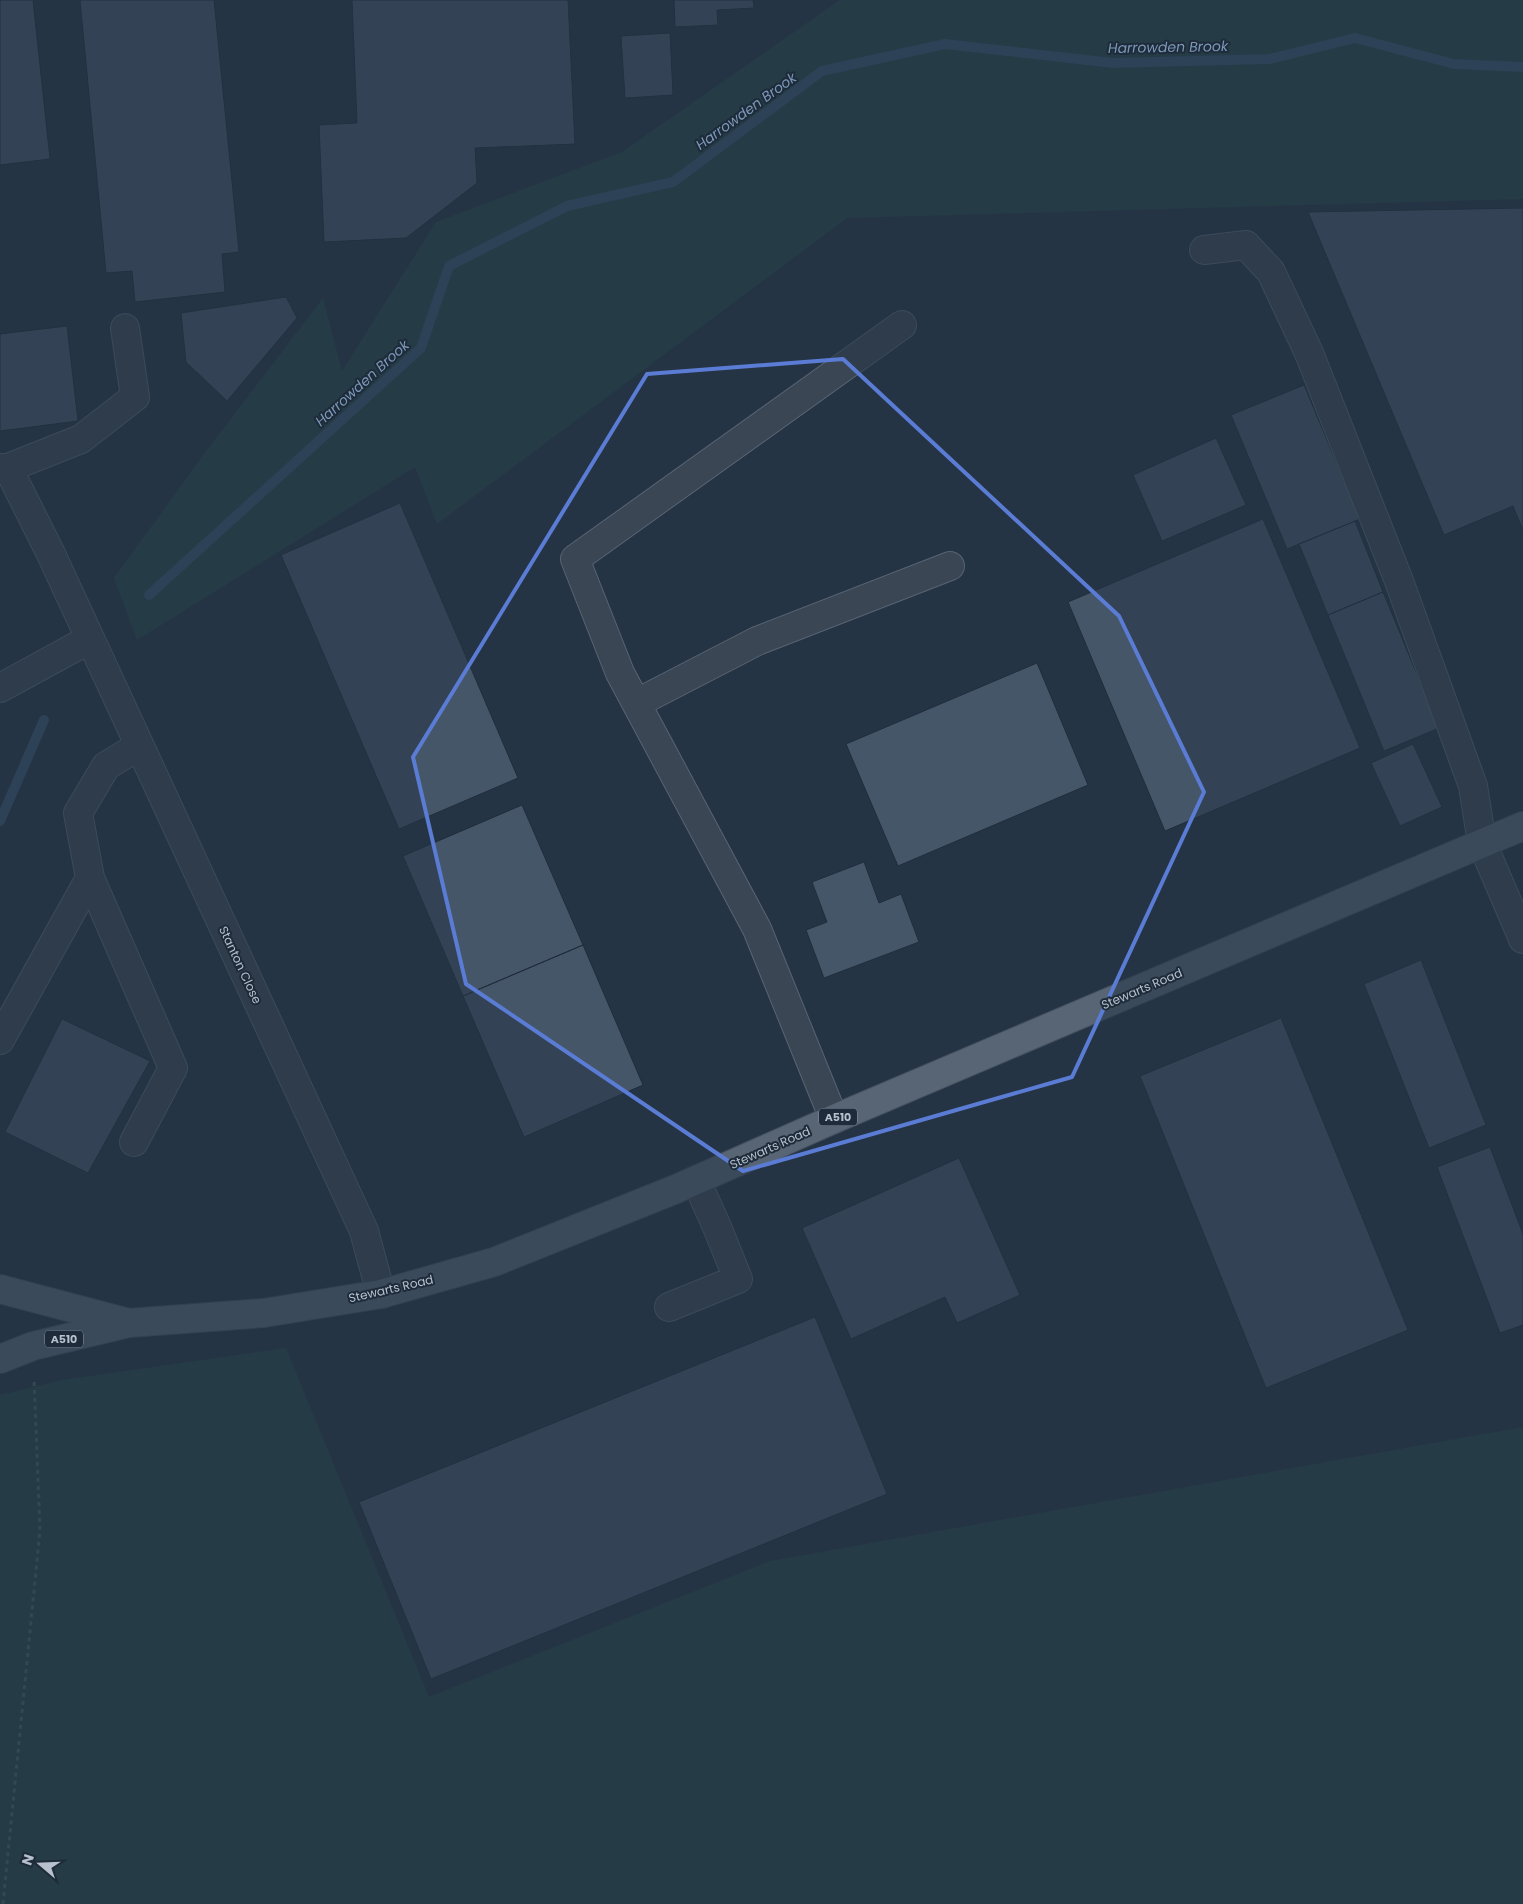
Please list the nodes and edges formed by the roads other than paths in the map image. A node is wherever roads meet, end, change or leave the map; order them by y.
1 (1204, 250) dead end
2 (902, 325) dead end
3 (125, 328) dead end
4 (4, 468) edge
5 (950, 566) dead end
6 (90, 639) junction
7 (0, 688) edge
8 (637, 704) junction
9 (139, 746) junction
10 (1523, 826) edge
11 (1482, 843) junction
12 (90, 878) junction
13 (1523, 939) edge
14 (0, 1040) edge
15 (834, 1119) junction
16 (134, 1142) dead end
17 (696, 1180) junction
18 (0, 1289) edge
19 (381, 1294) junction
20 (669, 1307) dead end
21 (129, 1323) junction
22 (0, 1359) edge

1 - 11 street
2 - 8 street
3 - 4 street
4 - 6 street, Stanton Close
5 - 8 street
6 - 7 street
6 - 9 street, Stanton Close
8 - 15 street
9 - 12 street
9 - 19 street, Stanton Close
10 - 11 main road, Stewarts Road / A510
11 - 13 street
11 - 15 main road, Stewarts Road / A510
12 - 14 street
12 - 16 street
15 - 17 main road, Stewarts Road / A510
17 - 19 main road, Stewarts Road / A510
17 - 20 street
18 - 21 main road, Stewarts Road / A510
19 - 21 main road, Stewarts Road / A510
21 - 22 main road, Stewarts Road / A510

